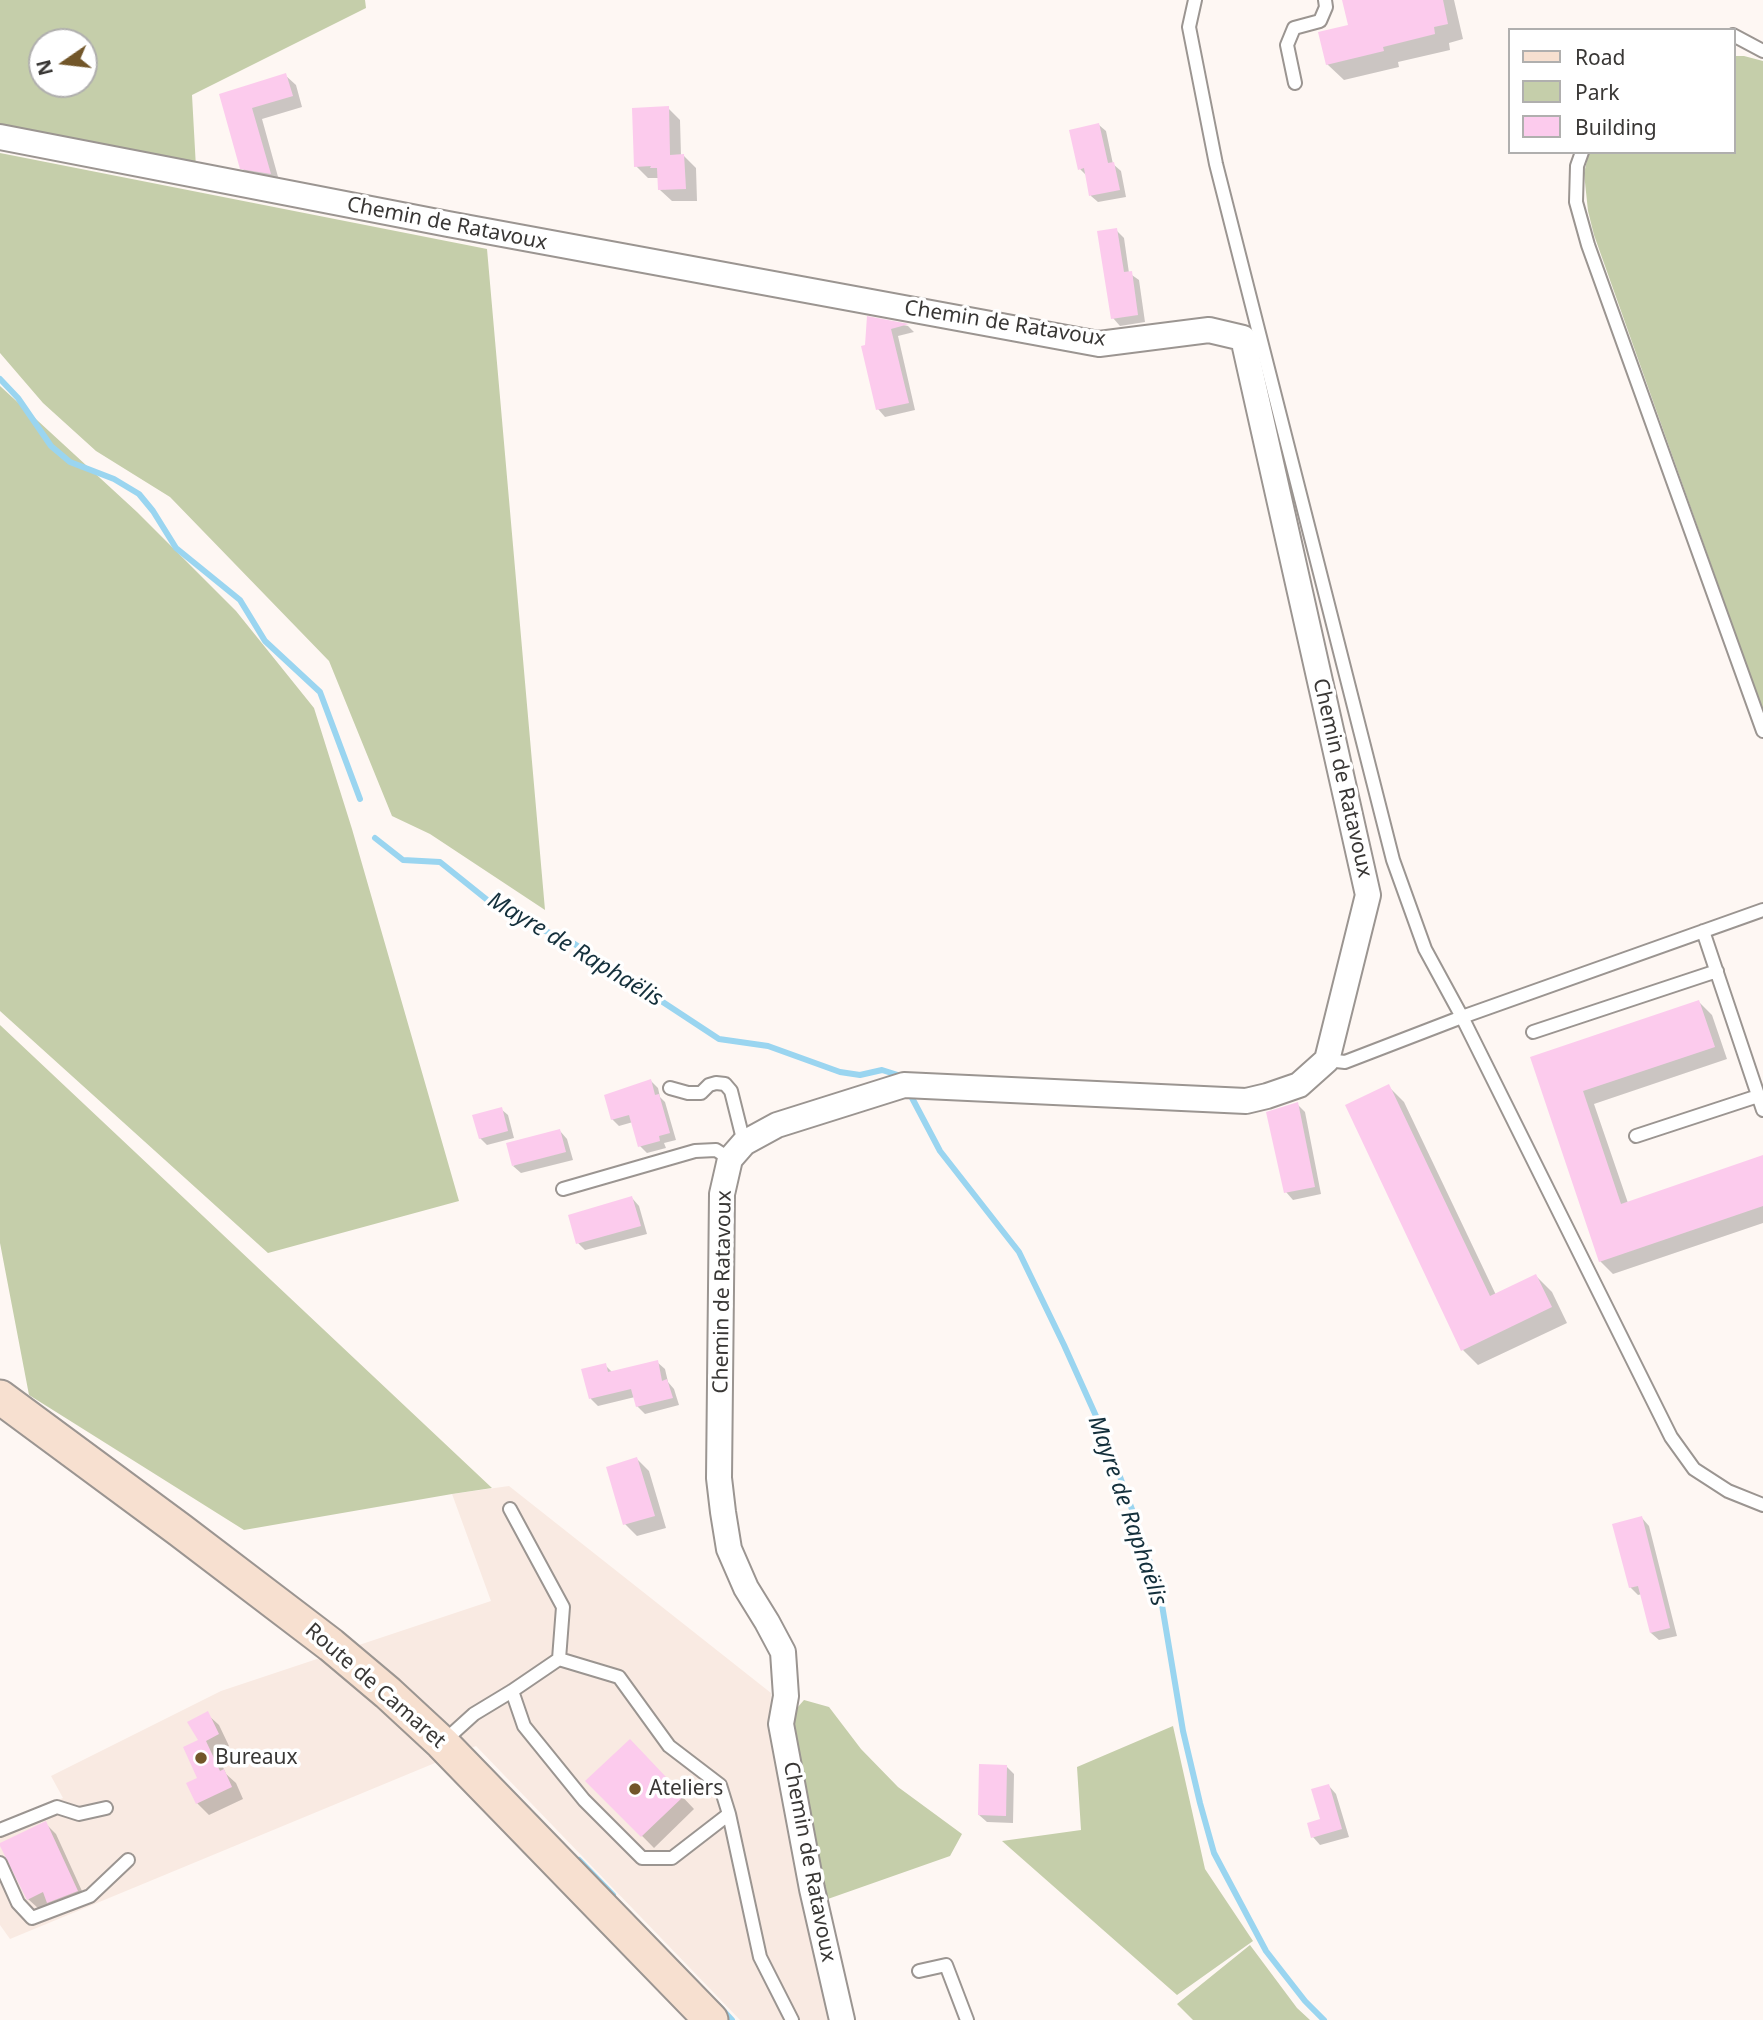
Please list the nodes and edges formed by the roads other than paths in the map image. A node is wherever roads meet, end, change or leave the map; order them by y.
1 (1195, 0) edge
2 (1325, 0) edge
3 (1735, 36) edge
4 (1763, 51) edge
5 (1295, 83) dead end
6 (0, 137) edge
7 (1581, 154) edge
8 (1763, 731) edge
9 (1763, 910) edge
10 (1703, 931) junction
11 (1717, 971) junction
12 (1462, 1017) junction
13 (1533, 1032) dead end
14 (1327, 1060) junction
15 (670, 1088) dead end
16 (1758, 1096) junction
17 (1763, 1110) edge
18 (1636, 1136) dead end
19 (737, 1151) junction
20 (563, 1189) dead end
21 (0, 1397) edge
22 (1763, 1505) edge
23 (510, 1508) dead end
24 (559, 1659) junction
25 (512, 1691) junction
26 (442, 1743) junction
27 (106, 1808) dead end
28 (729, 1814) junction
29 (0, 1830) edge
30 (128, 1860) dead end
31 (0, 1863) edge
32 (919, 1971) dead end
33 (711, 2020) edge
34 (792, 2020) edge
35 (842, 2020) edge
36 (967, 2020) edge

1 - 12 lane
2 - 5 lane
3 - 4 lane
6 - 14 street, Chemin de Ratavoux
7 - 8 lane
9 - 10 lane
10 - 11 lane
10 - 12 lane
11 - 13 lane
11 - 16 lane
12 - 14 lane
12 - 22 lane
14 - 19 street
15 - 19 lane
16 - 17 lane
16 - 18 lane
19 - 20 lane
19 - 35 street, Chemin de Ratavoux
21 - 26 main road, Route de Camaret
23 - 24 lane
24 - 25 lane
24 - 28 lane
25 - 26 lane
25 - 28 lane
26 - 33 main road, Route de Camaret
27 - 29 lane
28 - 34 lane
30 - 31 lane
32 - 36 lane

